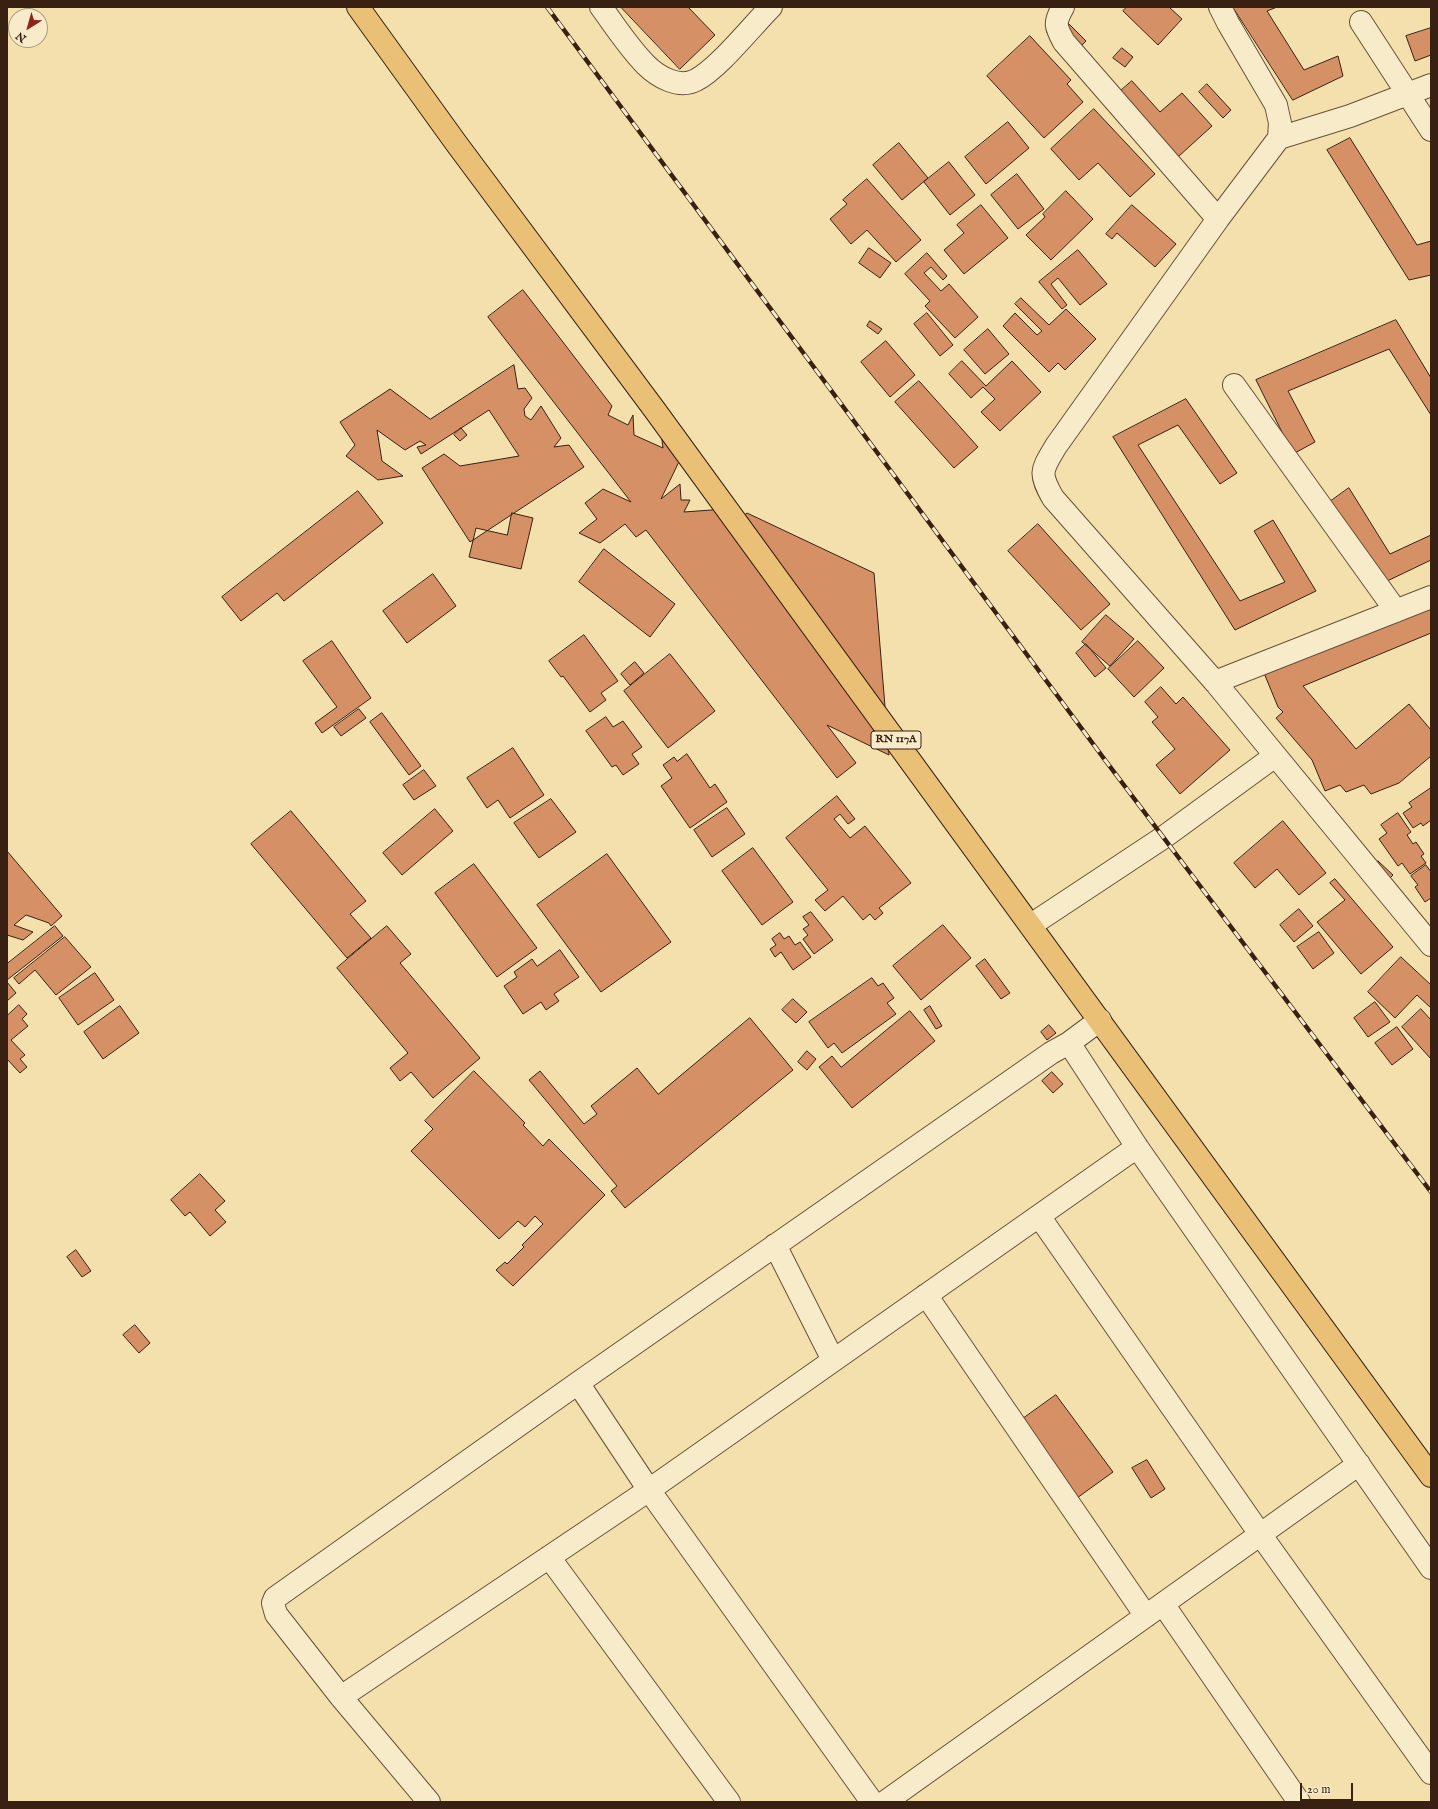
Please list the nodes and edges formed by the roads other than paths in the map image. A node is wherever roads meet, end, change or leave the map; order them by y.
1 (358, 7) edge
2 (601, 7) edge
3 (771, 7) edge
4 (1063, 7) edge
5 (1220, 7) edge
6 (1361, 22) dead end
7 (1431, 85) edge
8 (1407, 94) junction
9 (1431, 130) edge
10 (1279, 138) junction
11 (1218, 219) junction
12 (1234, 385) dead end
13 (1431, 596) edge
14 (1396, 610) junction
15 (1215, 682) junction
16 (1275, 756) junction
17 (1031, 925) junction
18 (1431, 945) edge
19 (1100, 1020) junction
20 (1069, 1043) junction
21 (1137, 1147) junction
22 (1039, 1216) junction
23 (775, 1245) junction
24 (926, 1295) junction
25 (833, 1360) junction
26 (578, 1382) junction
27 (1359, 1464) junction
28 (1431, 1476) edge
29 (649, 1490) junction
30 (1260, 1534) junction
31 (549, 1557) junction
32 (1431, 1568) edge
33 (1154, 1610) junction
34 (341, 1697) junction
35 (1431, 1773) edge
36 (429, 1802) edge
37 (729, 1802) edge
38 (872, 1802) edge
39 (885, 1802) edge
40 (1299, 1802) edge

1 - 17 main road, RN 117A
2 - 3 street
4 - 11 street
5 - 10 street
6 - 8 street
7 - 8 street
8 - 9 street
8 - 10 street
10 - 11 street
11 - 15 street
12 - 14 street
13 - 14 street
14 - 15 street
15 - 16 street
16 - 17 street
16 - 18 street
17 - 19 main road, RN 117A
19 - 20 street
19 - 28 main road, RN 117A
20 - 21 street
20 - 23 street
21 - 22 street
21 - 27 street
22 - 24 street
22 - 30 street
23 - 25 street
23 - 26 street
24 - 25 street
24 - 33 street
25 - 29 street
26 - 29 street
26 - 34 street
27 - 30 street
27 - 32 street
29 - 31 street
29 - 38 street
30 - 33 street
30 - 35 street
31 - 34 street
31 - 37 street
33 - 39 street
33 - 40 street
34 - 36 street

